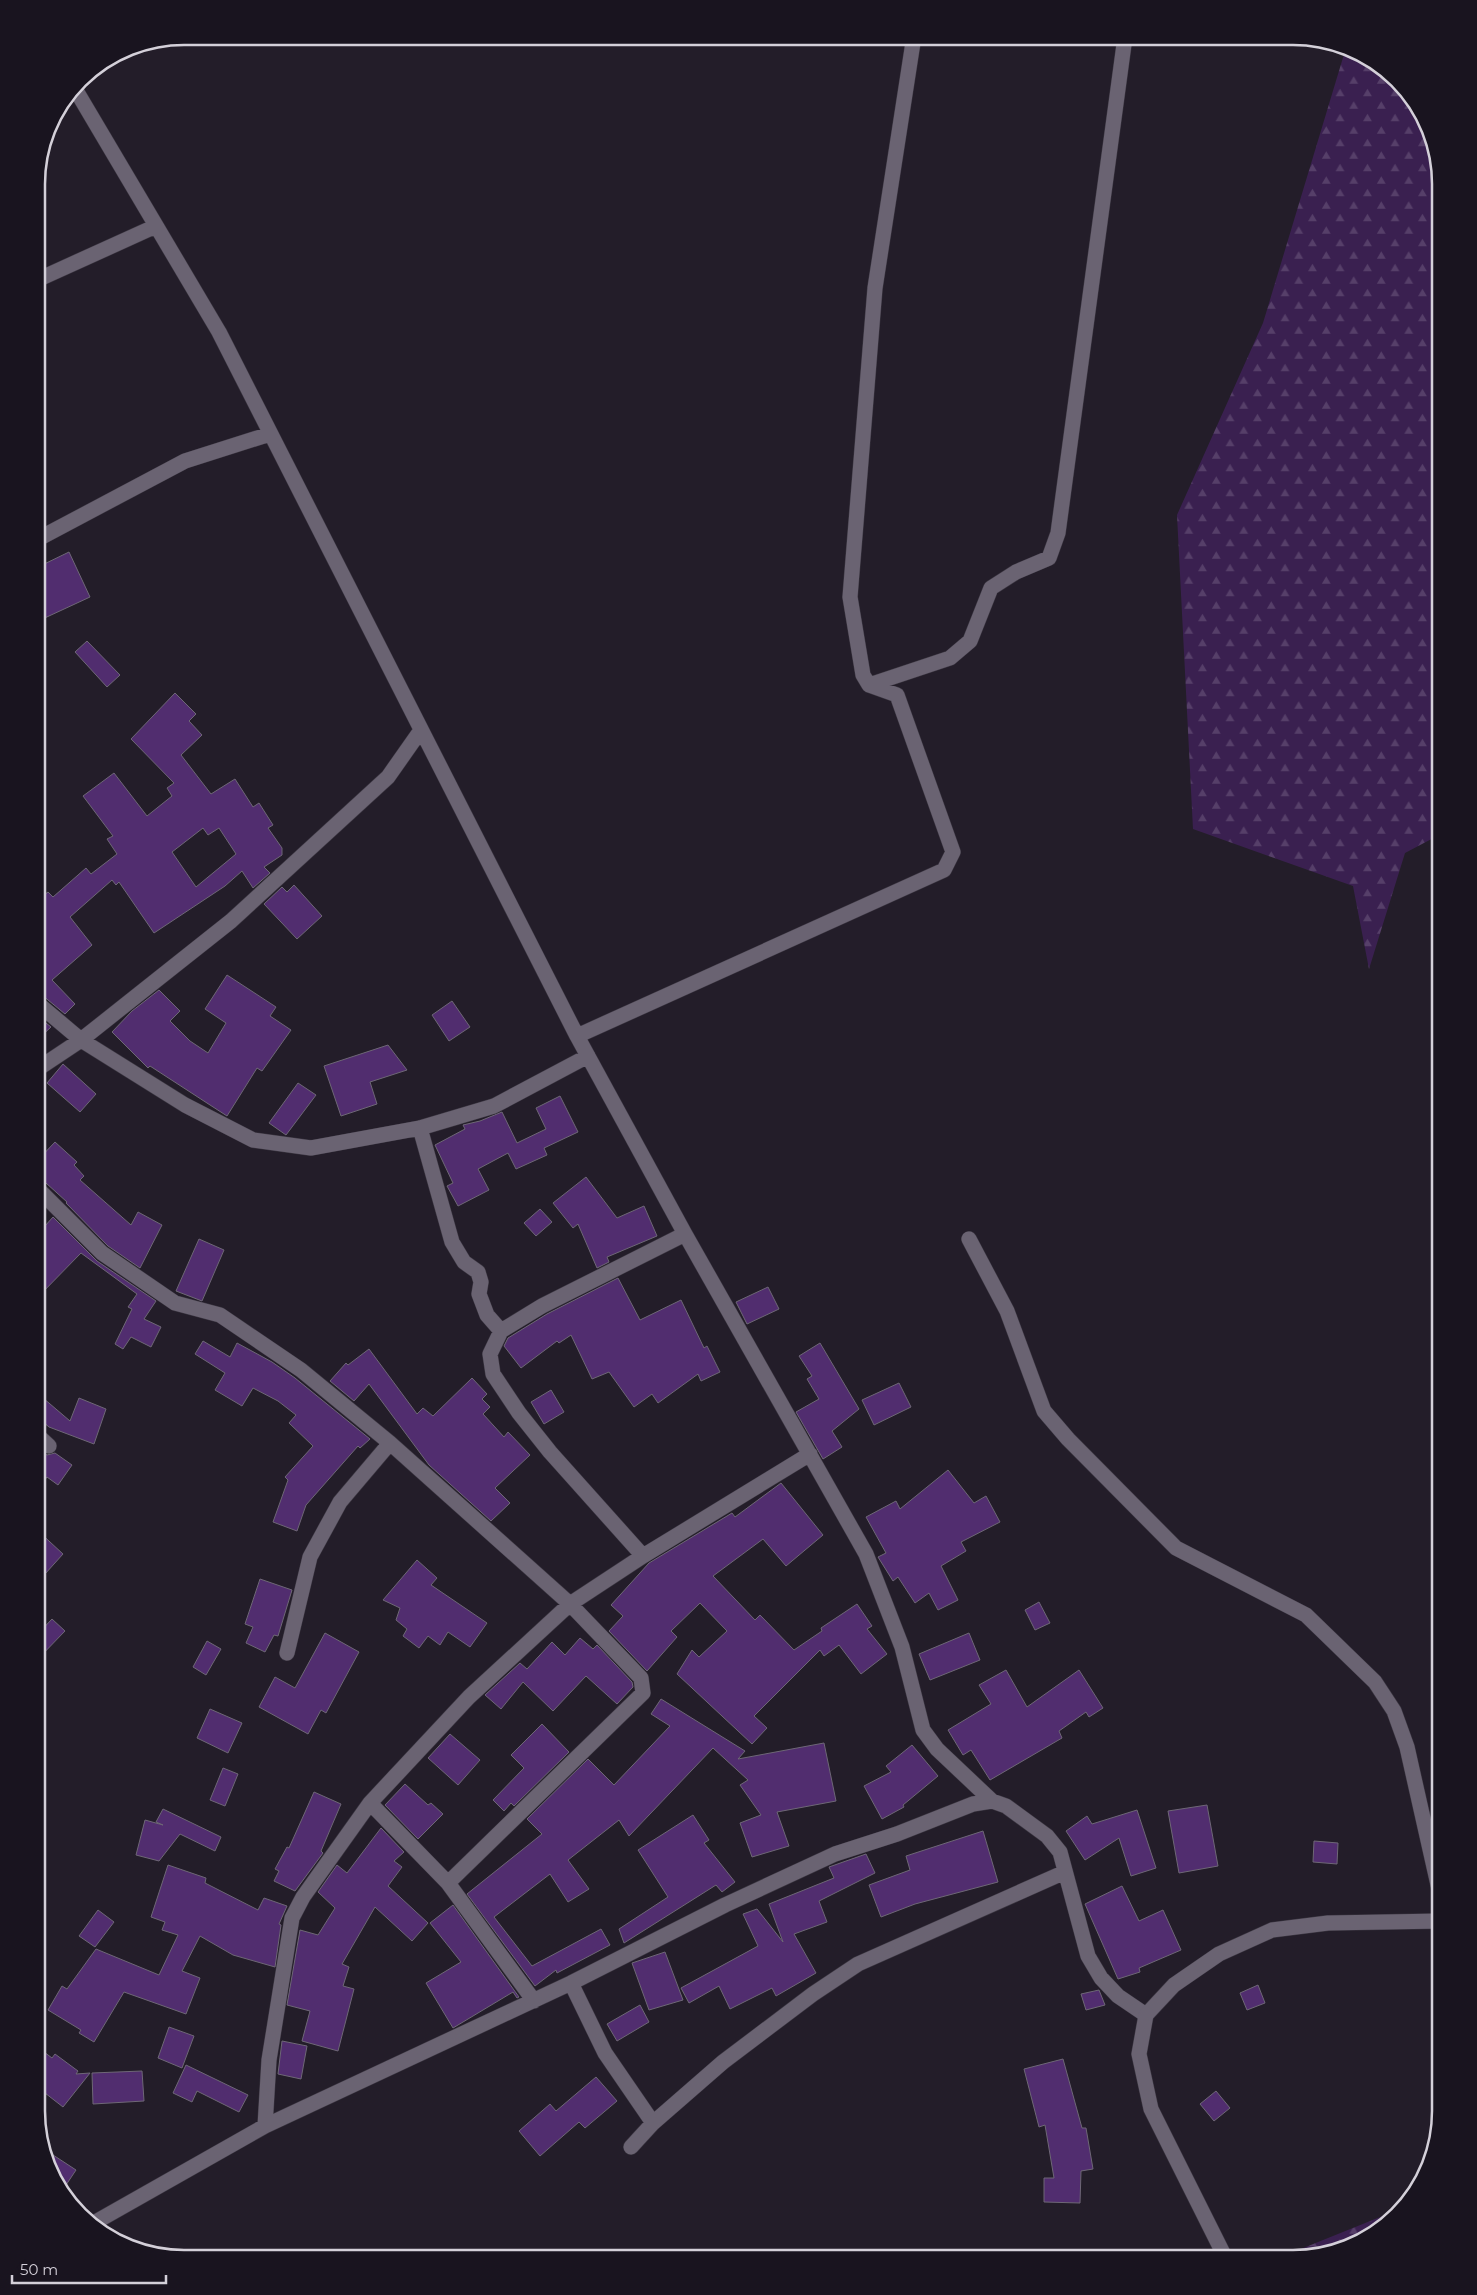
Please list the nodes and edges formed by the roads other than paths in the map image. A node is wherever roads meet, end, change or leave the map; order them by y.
1 (913, 45) edge
2 (1124, 45) edge
3 (78, 94) edge
4 (156, 226) junction
5 (45, 276) edge
6 (270, 434) junction
7 (45, 535) edge
8 (869, 685) junction
9 (421, 730) junction
10 (45, 1010) edge
11 (577, 1036) junction
12 (81, 1040) junction
13 (588, 1056) junction
14 (45, 1064) edge
15 (420, 1128) junction
16 (45, 1196) edge
17 (684, 1234) junction
18 (970, 1239) dead end
19 (501, 1332) junction
20 (45, 1443) edge
21 (390, 1443) junction
22 (48, 1446) dead end
23 (810, 1454) junction
24 (643, 1556) junction
25 (570, 1604) junction
26 (287, 1653) dead end
27 (992, 1801) junction
28 (370, 1803) junction
29 (1432, 1858) edge
30 (1065, 1872) junction
31 (448, 1883) junction
32 (1432, 1920) edge
33 (571, 1983) junction
34 (534, 2000) junction
35 (1146, 2015) junction
36 (653, 2123) junction
37 (265, 2126) junction
38 (631, 2148) dead end
39 (98, 2220) edge
40 (1221, 2250) edge

1 - 8 street
2 - 8 street
3 - 4 street
4 - 5 street
4 - 6 street
6 - 7 street
6 - 9 street
8 - 11 street
9 - 11 street
9 - 12 street
10 - 12 street
11 - 13 street
12 - 14 street
12 - 15 street
13 - 15 street
13 - 17 street
15 - 19 street
16 - 21 street
17 - 19 street
17 - 23 street
18 - 29 street
19 - 24 street
20 - 22 street
21 - 25 street
21 - 26 street
23 - 24 street
23 - 27 street
24 - 25 street
25 - 28 street
25 - 31 street
27 - 30 street
27 - 33 street
28 - 31 street
28 - 37 street
30 - 35 street
30 - 36 street
31 - 34 street
32 - 35 street
33 - 34 street
33 - 36 street
34 - 37 street
35 - 40 street
36 - 38 street
37 - 39 street

